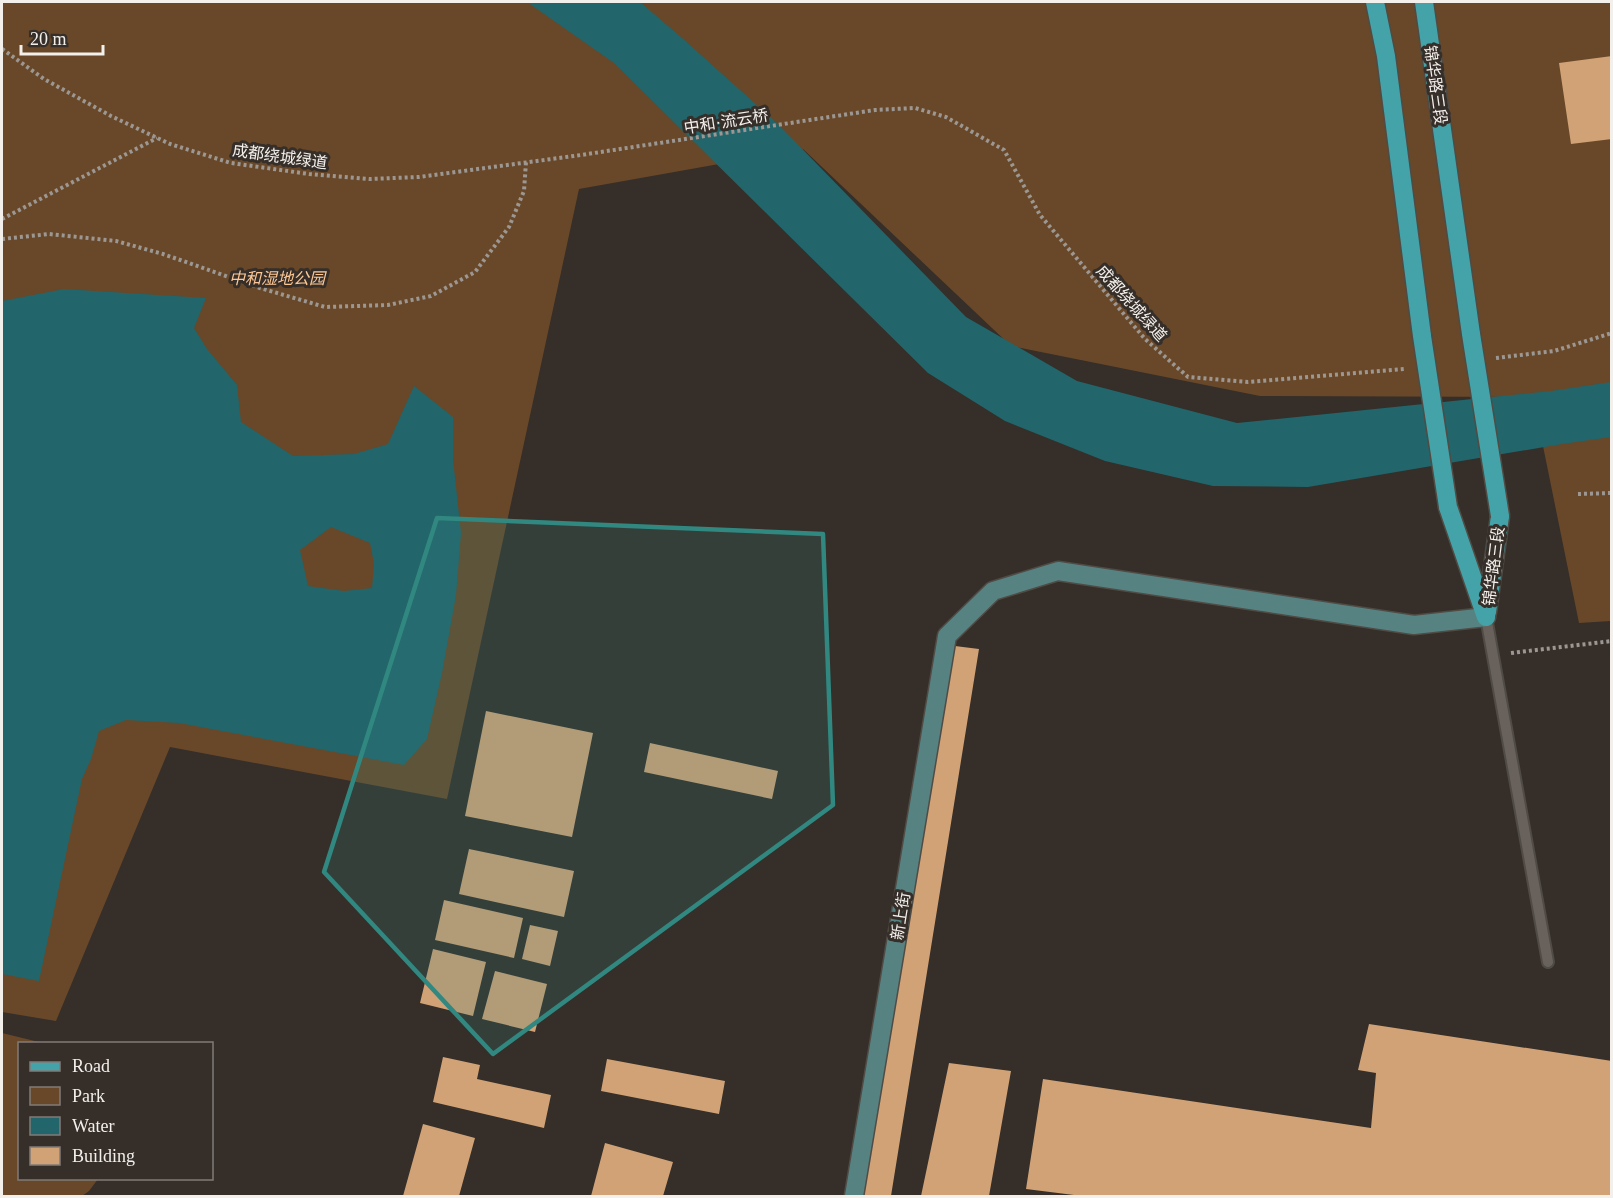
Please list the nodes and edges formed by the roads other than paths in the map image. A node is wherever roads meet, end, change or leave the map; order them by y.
1 (1375, 2) edge
2 (1424, 2) edge
3 (1486, 617) junction
4 (1548, 962) dead end
5 (854, 1197) edge

1 - 3 main road, 锦华路三段, bridge
2 - 3 main road, 锦华路三段, bridge
3 - 4 lane
3 - 5 main road, 新上街

